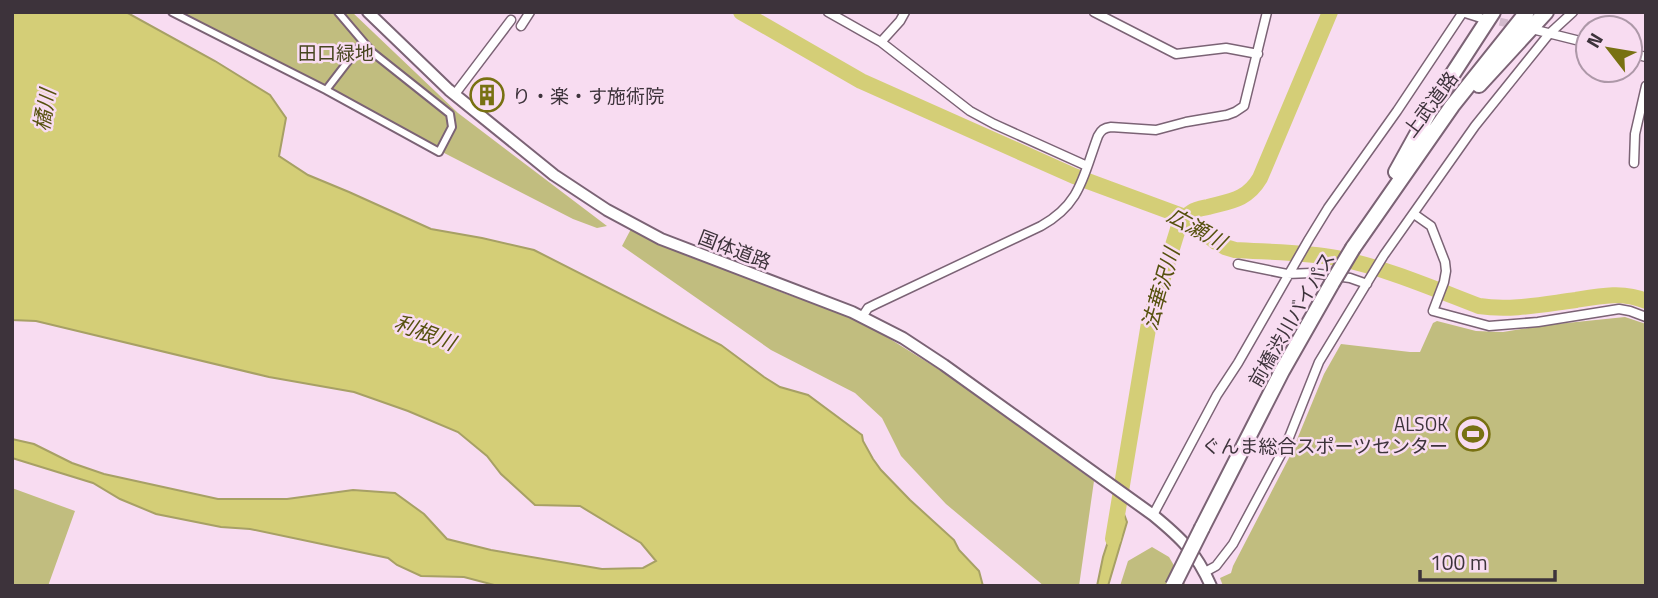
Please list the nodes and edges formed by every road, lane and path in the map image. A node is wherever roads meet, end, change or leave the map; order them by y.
1 (172, 12) edge
2 (338, 12) edge
3 (368, 12) edge
4 (530, 12) edge
5 (828, 12) edge
6 (905, 12) edge
7 (1094, 12) edge
8 (1267, 12) edge
9 (1463, 12) edge
10 (1527, 12) edge
11 (1546, 12) edge
12 (1573, 12) edge
13 (1487, 15) edge
14 (511, 20) dead end
15 (521, 26) dead end
16 (1532, 29) dead end
17 (1549, 34) junction
18 (1574, 40) edge
19 (363, 42) junction
20 (881, 42) junction
21 (1258, 54) junction
22 (1646, 86) edge
23 (326, 90) junction
24 (454, 94) junction
25 (1634, 163) dead end
26 (1087, 168) junction
27 (1414, 214) junction
28 (1370, 223) junction
29 (1238, 264) dead end
30 (1289, 272) junction
31 (1367, 284) junction
32 (862, 317) junction
33 (1646, 317) edge
34 (1153, 514) junction
35 (1205, 572) junction
36 (1173, 586) edge
37 (1211, 586) edge

1 - 23 street
2 - 19 street
3 - 24 street, 国体道路
4 - 15 street
5 - 20 street
6 - 20 street
7 - 21 street
8 - 21 street
9 - 13 street
9 - 30 street
10 - 28 highway, 上武道路
11 - 28 highway
12 - 17 street
13 - 28 highway
14 - 24 street
16 - 17 street
17 - 18 street
17 - 27 street
19 - 23 street
19 - 23 street
20 - 26 street
21 - 26 street
22 - 25 street
24 - 32 street, 国体道路
26 - 32 street
27 - 31 street
27 - 33 street
28 - 36 highway, 前橋渋川バイパス, bridge
29 - 30 street
30 - 31 street
30 - 34 street
31 - 35 street
32 - 34 street, 国体道路
34 - 35 street
35 - 37 street

